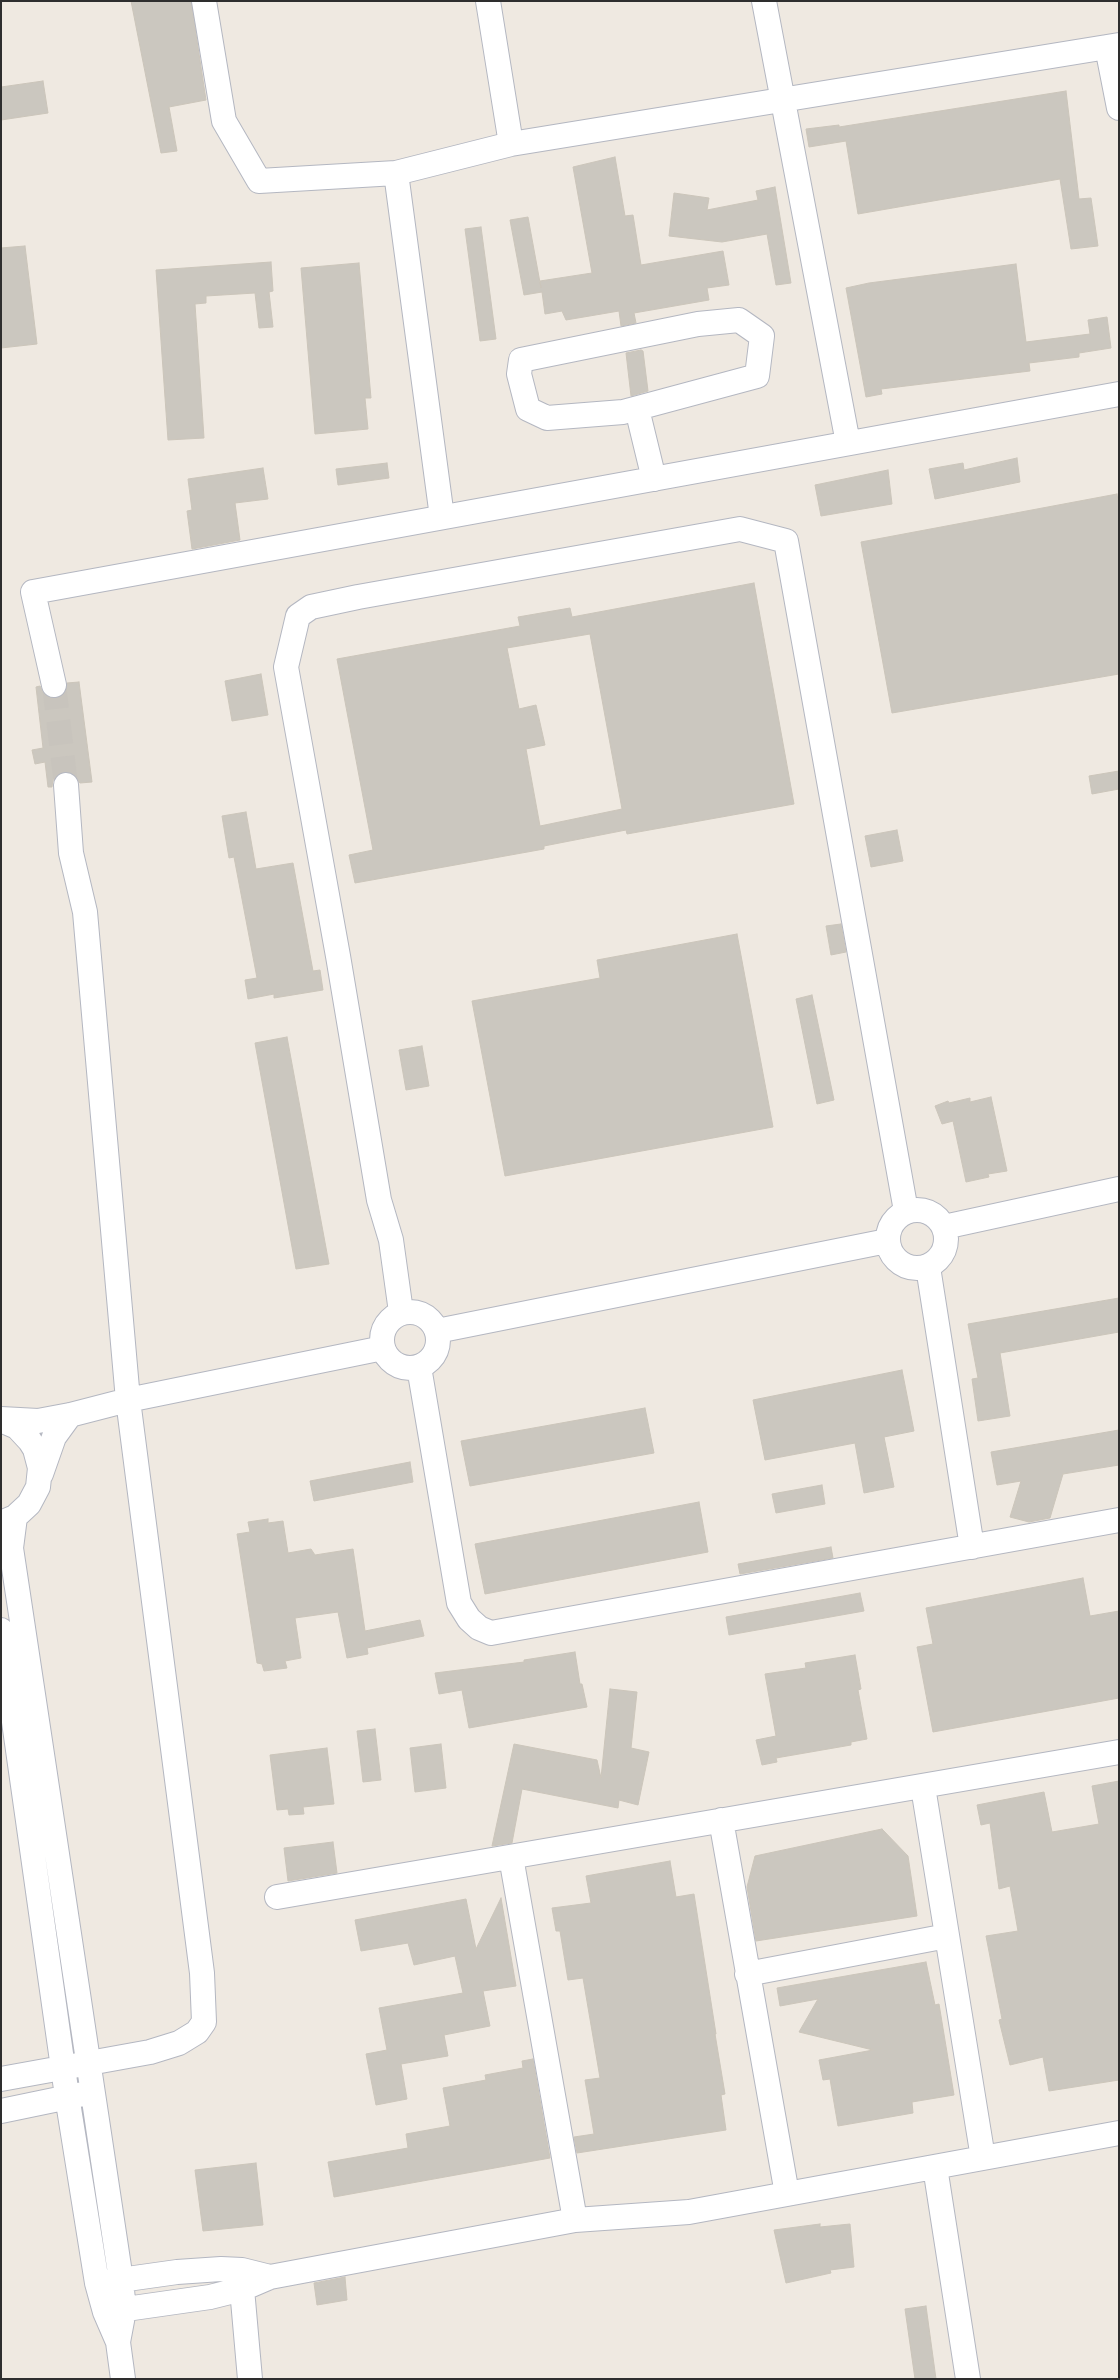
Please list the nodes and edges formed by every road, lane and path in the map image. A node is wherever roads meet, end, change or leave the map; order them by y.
1 (204, 1) edge
2 (488, 1) edge
3 (764, 1) edge
4 (1113, 46) edge
5 (782, 99) junction
6 (1119, 108) edge
7 (511, 144) junction
8 (396, 173) junction
9 (1119, 394) edge
10 (637, 409) junction
11 (848, 443) junction
12 (654, 479) junction
13 (442, 517) junction
14 (54, 685) tunnel mouth
15 (66, 785) tunnel mouth
16 (1119, 1189) edge
17 (906, 1211) junction
18 (944, 1227) junction
19 (887, 1241) junction
20 (928, 1267) junction
21 (401, 1312) junction
22 (437, 1331) junction
23 (383, 1348) junction
24 (419, 1367) junction
25 (128, 1400) junction
26 (70, 1415) junction
27 (1, 1420) edge
28 (40, 1478) junction
29 (8, 1520) edge
30 (1119, 1520) edge
31 (972, 1547) junction
32 (1, 1630) edge
33 (5, 1689) edge
34 (1119, 1752) edge
35 (923, 1787) junction
36 (720, 1820) junction
37 (511, 1857) junction
38 (277, 1897) dead end
39 (947, 1936) junction
40 (747, 1974) junction
41 (88, 2062) junction
42 (64, 2066) junction
43 (1, 2079) edge
44 (93, 2092) junction
45 (67, 2096) junction
46 (1, 2111) edge
47 (1119, 2133) edge
48 (983, 2158) junction
49 (935, 2167) junction
50 (787, 2194) junction
51 (576, 2220) junction
52 (270, 2277) junction
53 (121, 2280) junction
54 (97, 2283) junction
55 (242, 2289) junction
56 (114, 2311) junction
57 (123, 2379) edge
58 (250, 2379) edge
59 (968, 2379) edge

1 - 8 street
2 - 7 street
3 - 5 street
4 - 5 street
4 - 6 street
5 - 7 street
5 - 11 street
7 - 8 street
8 - 13 street
9 - 11 street
10 - 10 street
10 - 12 street
11 - 12 street
12 - 13 street
13 - 14 street
15 - 25 street
16 - 18 street
17 - 18 street
17 - 19 street
17 - 21 street
18 - 20 street
19 - 20 street
19 - 22 street
20 - 31 street
21 - 22 street
21 - 23 street
22 - 24 street
23 - 24 street
23 - 25 street
24 - 31 street
25 - 26 street
25 - 41 street
26 - 27 street
26 - 28 street
27 - 28 street
28 - 29 street
29 - 41 street
30 - 31 street
32 - 33 street
33 - 42 street
34 - 35 street
35 - 36 street
35 - 39 street
36 - 37 street
36 - 40 street
37 - 38 street
37 - 51 street
39 - 40 street
39 - 48 street
40 - 50 street
41 - 42 street
41 - 44 street
42 - 43 street
42 - 45 street
44 - 45 street
44 - 53 street
45 - 46 street
45 - 54 street
47 - 48 street
48 - 49 street
49 - 50 street
49 - 59 street
50 - 51 street
51 - 52 street
52 - 53 street
52 - 55 street
53 - 54 street
53 - 56 street
54 - 56 street
55 - 56 street
55 - 58 street
56 - 57 street

